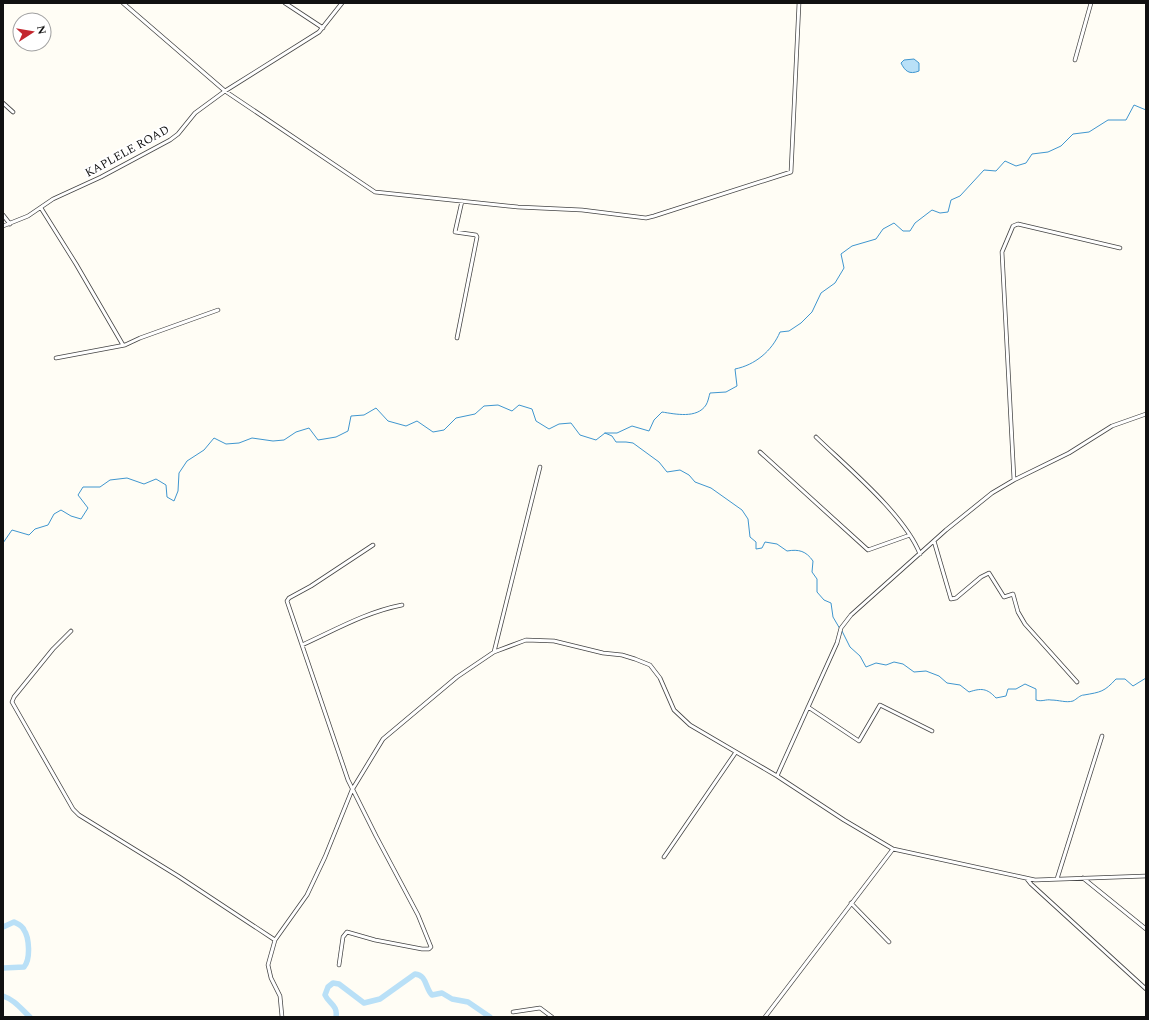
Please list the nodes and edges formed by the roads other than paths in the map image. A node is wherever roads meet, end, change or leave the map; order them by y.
1 (123, 3) edge
2 (285, 3) edge
3 (342, 3) edge
4 (799, 3) edge
5 (1091, 3) edge
6 (323, 28) junction
7 (1075, 60) dead end
8 (225, 91) junction
9 (3, 103) edge
10 (13, 112) dead end
11 (462, 201) junction
12 (40, 208) junction
13 (3, 215) edge
14 (10, 224) junction
15 (3, 226) edge
16 (1120, 248) dead end
17 (218, 310) dead end
18 (457, 338) dead end
19 (123, 345) junction
20 (56, 358) dead end
21 (1146, 414) edge
22 (816, 437) dead end
23 (760, 452) dead end
24 (540, 467) dead end
25 (1014, 480) junction
26 (910, 535) junction
27 (934, 542) junction
28 (373, 545) dead end
29 (920, 554) junction
30 (402, 605) dead end
31 (71, 631) dead end
32 (302, 645) junction
33 (494, 652) junction
34 (1077, 682) dead end
35 (808, 707) junction
36 (932, 731) dead end
37 (1102, 736) dead end
38 (736, 752) junction
39 (777, 776) junction
40 (352, 790) junction
41 (893, 849) junction
42 (664, 858) dead end
43 (1146, 876) edge
44 (1027, 878) junction
45 (1083, 878) junction
46 (1056, 879) junction
47 (851, 903) junction
48 (1146, 929) edge
49 (275, 940) junction
50 (889, 942) dead end
51 (338, 965) dead end
52 (1146, 989) edge
53 (513, 1012) dead end
54 (282, 1017) edge
55 (552, 1017) edge
56 (765, 1017) edge

1 - 8 street
2 - 6 street
3 - 6 street, KAPLELE ROAD
4 - 11 street
5 - 7 street
6 - 8 street, KAPLELE ROAD
8 - 11 street
8 - 12 street, KAPLELE ROAD
9 - 10 street
11 - 18 street
12 - 14 street, KAPLELE ROAD
12 - 19 street
13 - 14 street
14 - 15 street, KAPLELE ROAD
16 - 25 street
17 - 19 street
19 - 20 street
21 - 25 street
22 - 26 street
23 - 26 street
24 - 33 street
25 - 27 street
26 - 29 street
27 - 29 street
27 - 34 street
28 - 32 street
29 - 35 street
30 - 32 street
31 - 49 street
32 - 40 street
33 - 38 street
33 - 40 street
35 - 36 street
35 - 39 street
37 - 46 street
38 - 39 street
38 - 42 street
39 - 41 street
40 - 49 street
40 - 51 street
41 - 44 street
41 - 47 street
43 - 45 street
44 - 46 street
44 - 52 street
45 - 46 street
45 - 48 street
47 - 50 street
47 - 56 street
49 - 54 street
53 - 55 street

